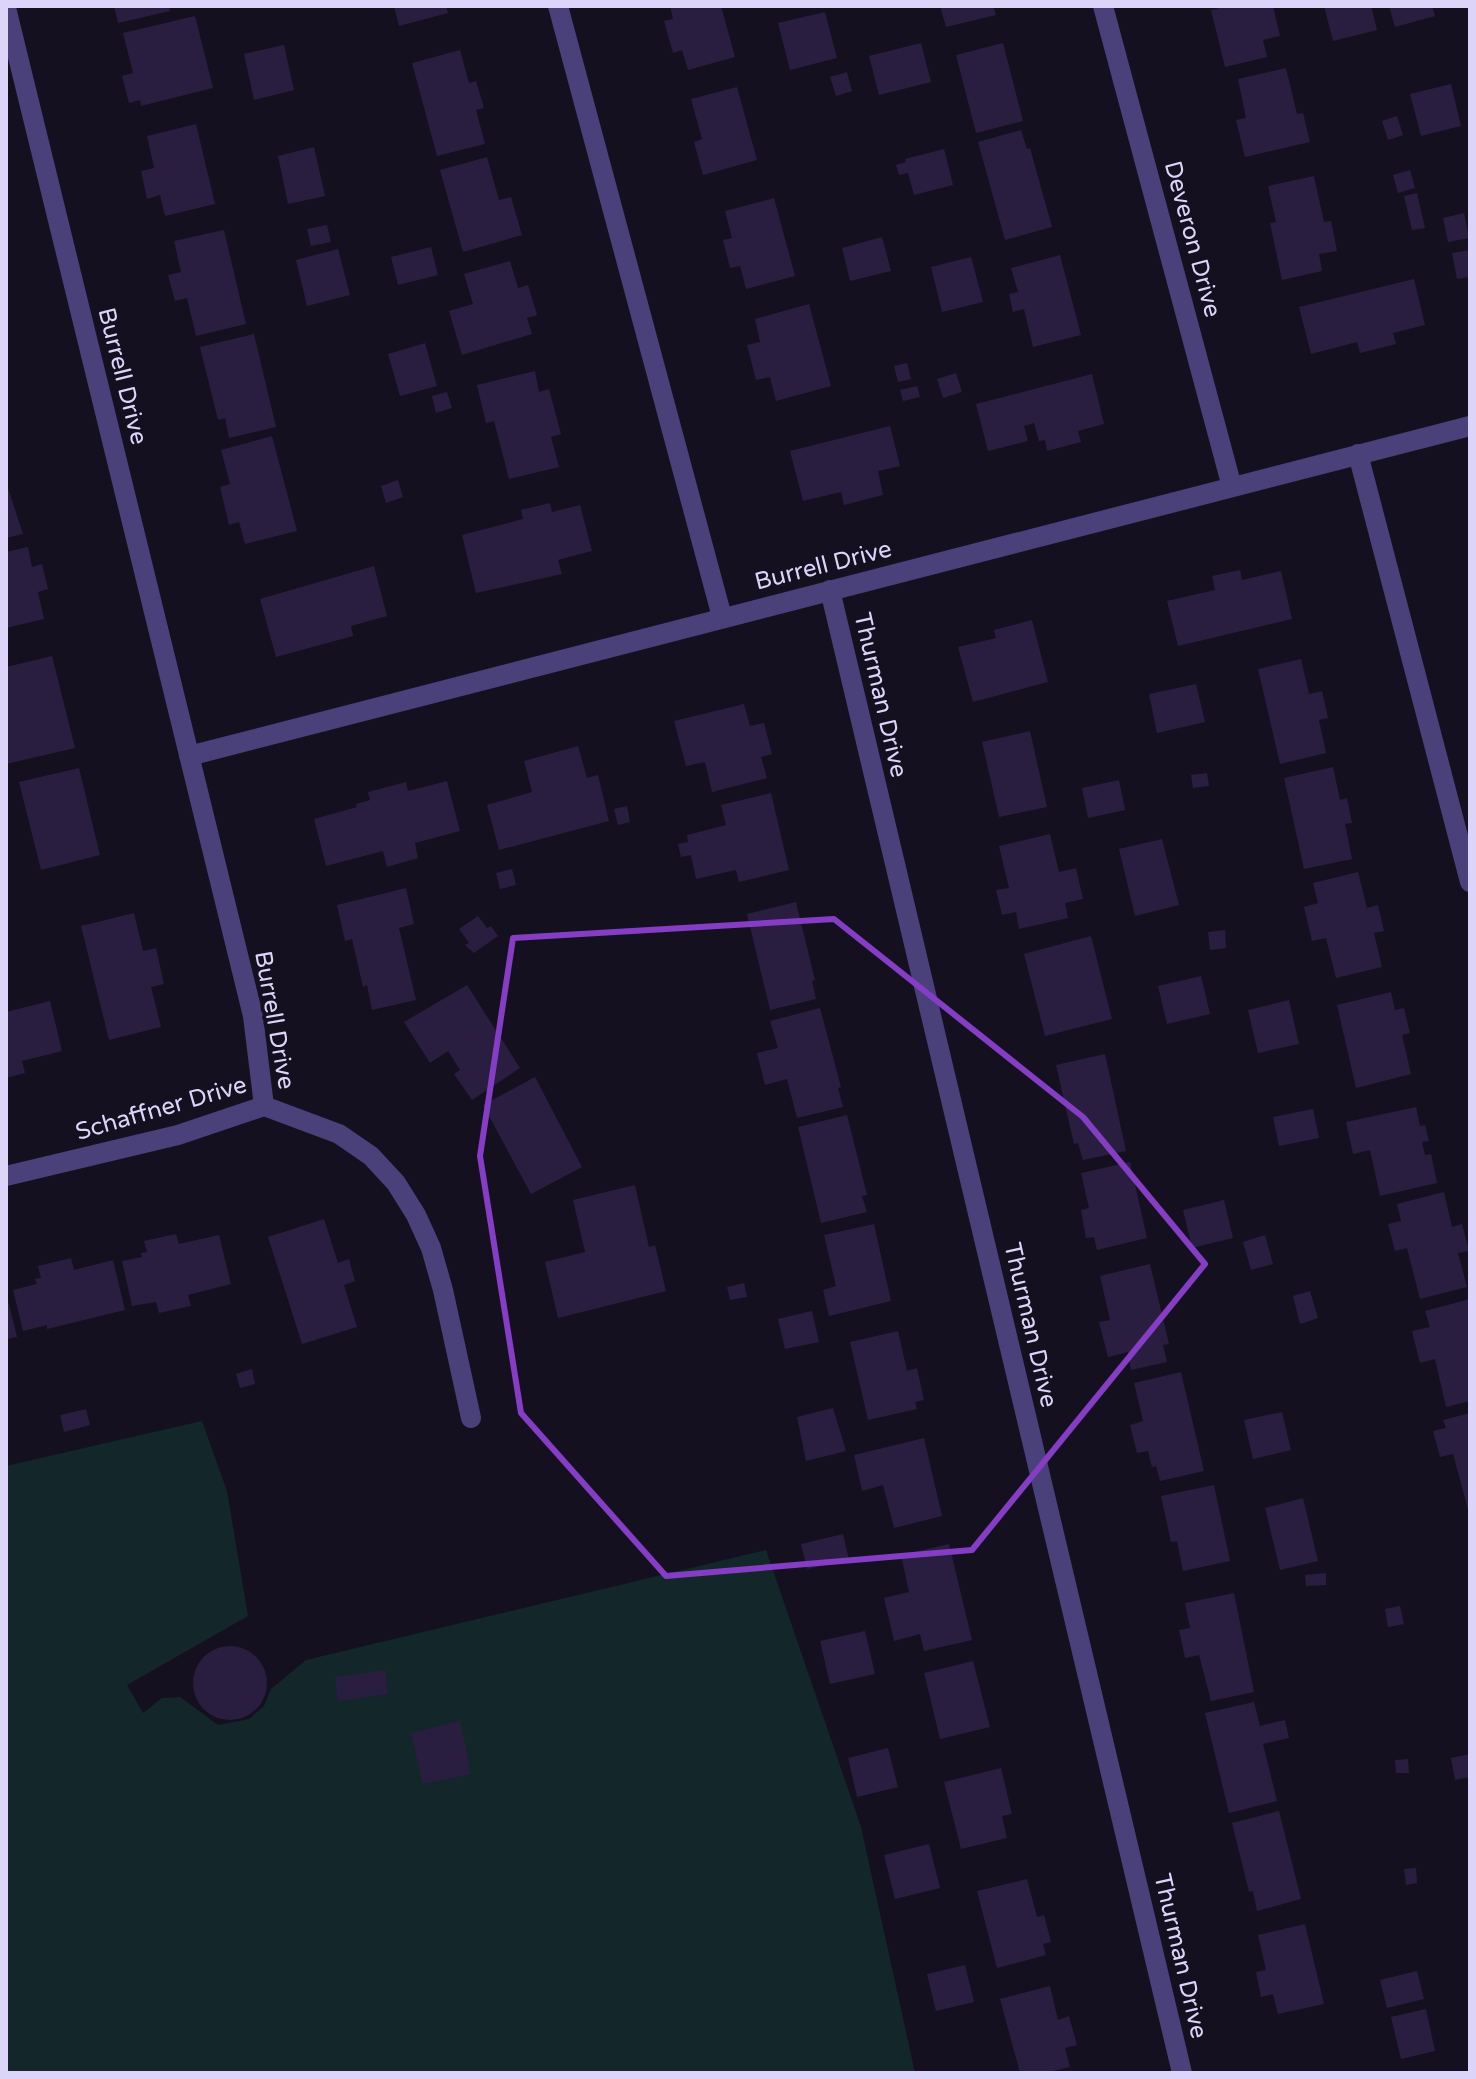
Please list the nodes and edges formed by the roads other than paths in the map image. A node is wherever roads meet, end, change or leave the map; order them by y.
1 (558, 6) edge
2 (1103, 6) edge
3 (6, 8) edge
4 (1470, 426) edge
5 (1358, 454) junction
6 (1232, 487) junction
7 (830, 590) junction
8 (722, 617) junction
9 (189, 756) junction
10 (1470, 882) edge
11 (264, 1106) junction
12 (6, 1176) edge
13 (471, 1418) dead end
14 (1182, 2073) edge

1 - 8 street
2 - 6 street, Deveron Drive
3 - 9 street, Burrell Drive
4 - 5 street, Burrell Drive
5 - 6 street, Burrell Drive
5 - 10 street
6 - 7 street, Burrell Drive
7 - 8 street, Burrell Drive
7 - 14 street, Thurman Drive
8 - 9 street, Burrell Drive
9 - 11 street, Burrell Drive
11 - 12 street, Schaffner Drive
11 - 13 street, Schaffner Drive

